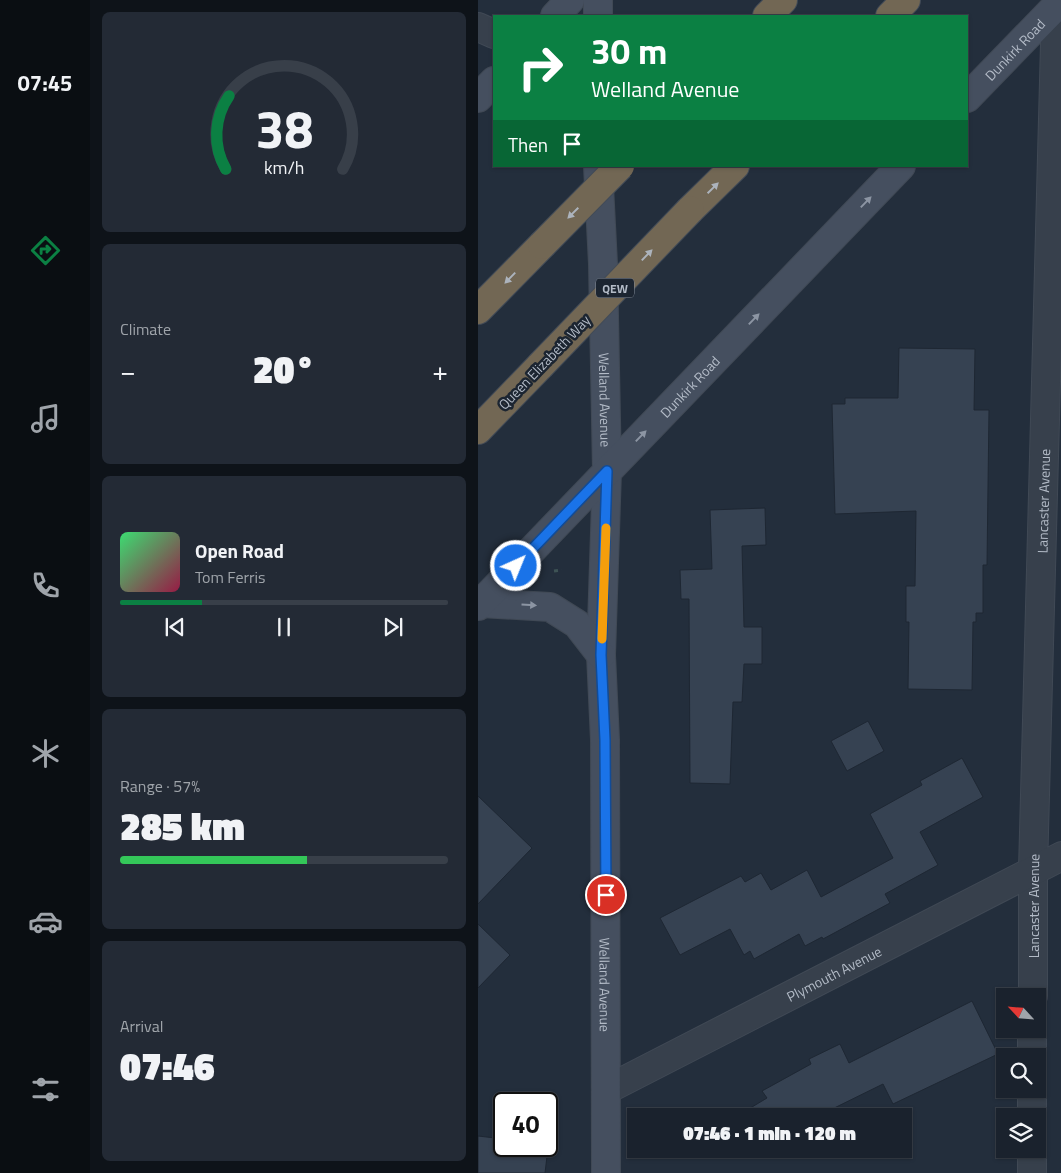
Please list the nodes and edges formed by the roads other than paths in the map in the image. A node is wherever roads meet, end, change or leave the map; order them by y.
1 (570, 0) edge
2 (598, 0) edge
3 (783, 0) edge
4 (906, 0) edge
5 (1059, 3) edge
6 (556, 15) edge
7 (598, 15) edge
8 (768, 15) edge
9 (891, 15) edge
10 (478, 27) edge
11 (493, 34) edge
12 (493, 82) edge
13 (968, 97) edge
14 (478, 98) edge
15 (598, 167) edge
16 (619, 167) edge
17 (734, 167) edge
18 (900, 167) edge
19 (478, 310) edge
20 (478, 430) edge
21 (607, 471) junction
22 (479, 604) edge
23 (601, 655) junction
24 (1062, 856) edge
25 (1033, 870) junction
26 (1033, 988) edge
27 (606, 1090) junction
28 (1032, 1158) edge
29 (606, 1173) edge
30 (1032, 1173) edge

1 - 6 main road
2 - 7 main road
3 - 8 highway
4 - 9 highway
5 - 13 main road, Dunkirk Road
5 - 25 street, Lancaster Avenue
10 - 11 street
12 - 14 main road
15 - 21 main road, Welland Avenue
16 -> 19 highway, bridge
20 -> 17 highway, Queen Elizabeth Way / QEW, bridge
21 -> 18 main road, Dunkirk Road
21 - 22 main road, Dunkirk Road
21 - 23 main road, Welland Avenue
22 -> 23 main road
23 - 27 main road, Welland Avenue
24 - 25 street, Plymouth Avenue
25 - 26 street, Lancaster Avenue
25 - 27 street, Plymouth Avenue
27 - 29 main road, Welland Avenue
28 - 30 street

